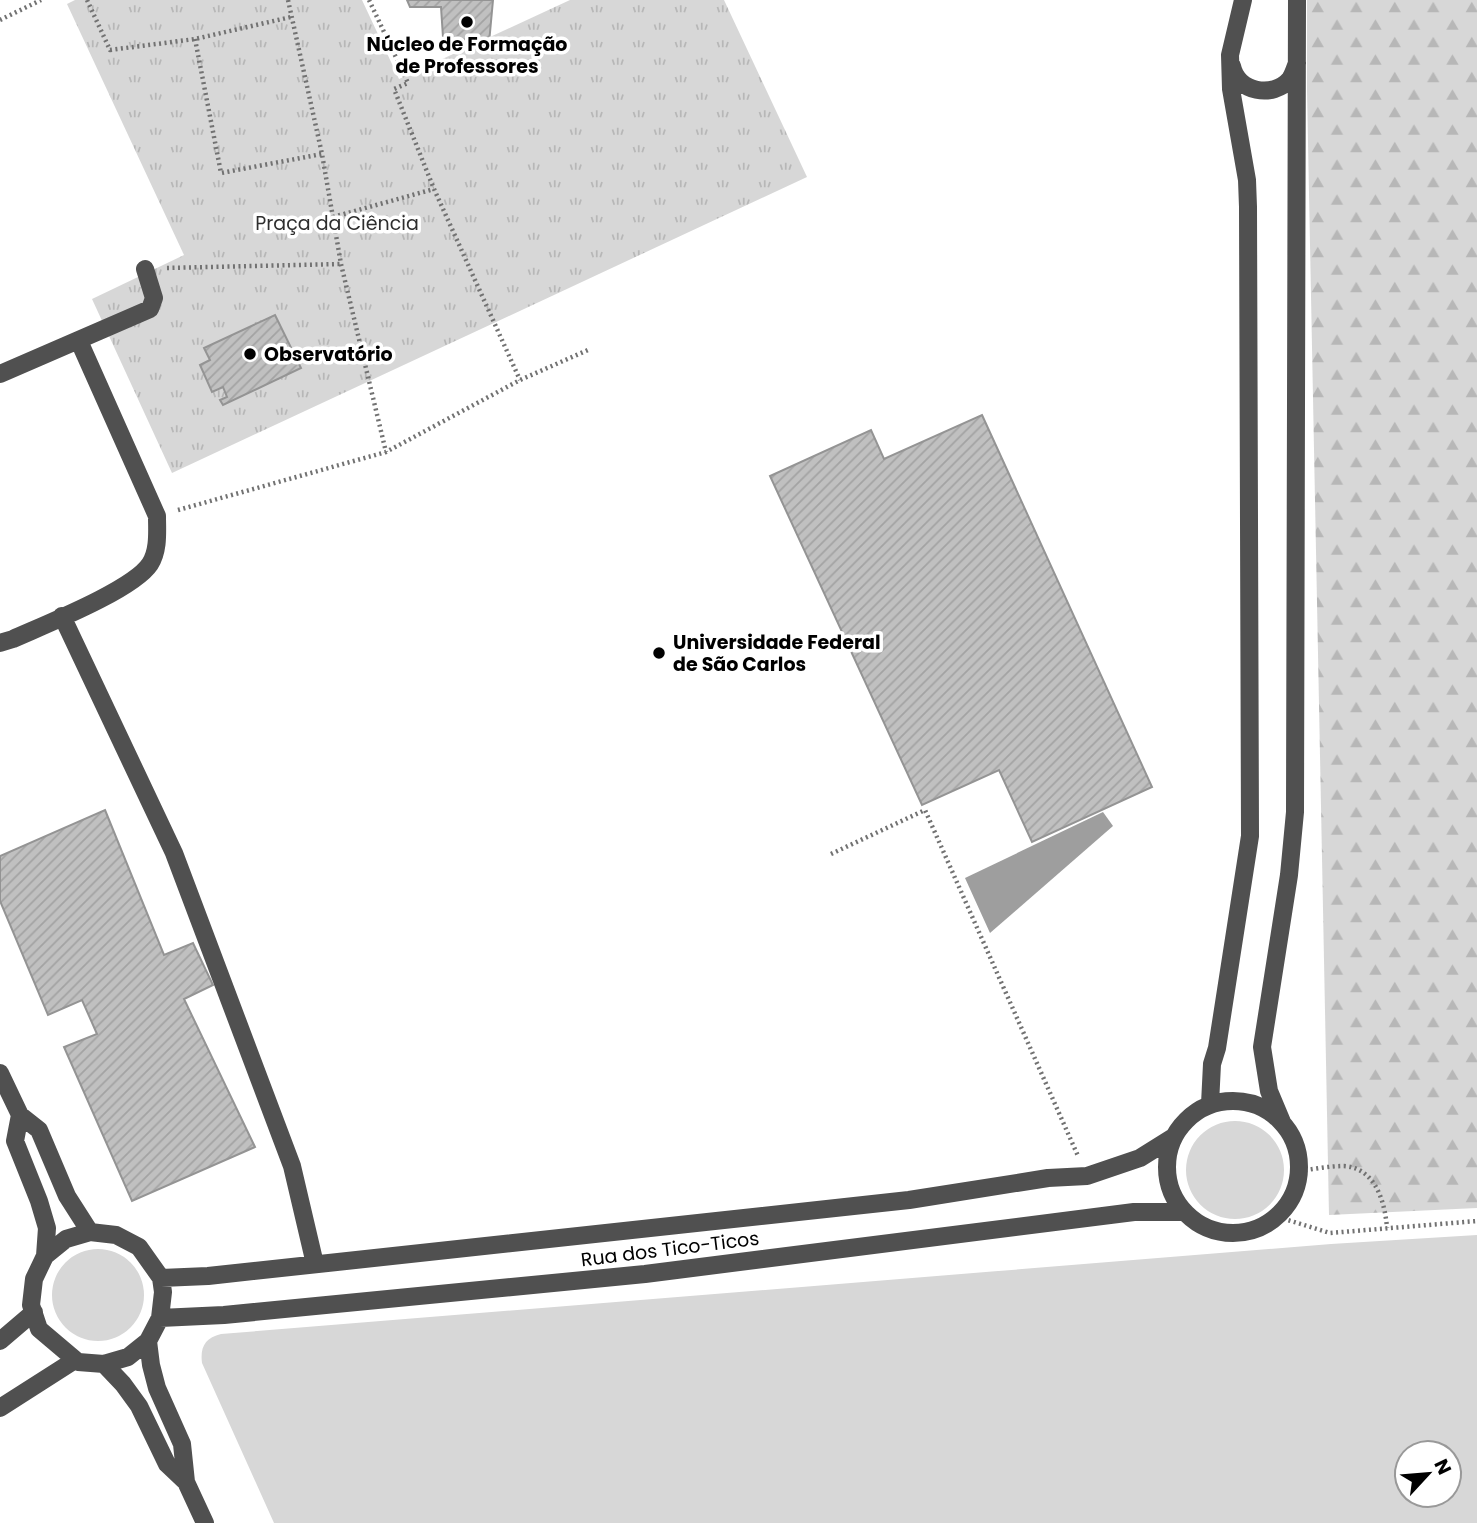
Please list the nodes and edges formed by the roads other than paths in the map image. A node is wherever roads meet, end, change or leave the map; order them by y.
1 (1243, 0) edge
2 (1297, 0) edge
3 (1230, 55) junction
4 (1297, 63) junction
5 (145, 269) road end
6 (79, 341) junction
7 (0, 374) edge
8 (62, 616) junction
9 (4, 644) edge
10 (0, 1073) edge
11 (1210, 1104) junction
12 (19, 1115) junction
13 (1282, 1122) junction
14 (1172, 1138) junction
15 (1183, 1212) junction
16 (90, 1232) junction
17 (45, 1256) junction
18 (315, 1265) junction
19 (161, 1278) junction
20 (34, 1312) junction
21 (160, 1318) junction
22 (148, 1340) junction
23 (0, 1341) edge
24 (75, 1360) junction
25 (104, 1364) junction
26 (0, 1408) edge
27 (186, 1482) junction
28 (205, 1523) edge

1 - 3 street
2 - 4 street
3 - 4 street
3 - 11 street
4 - 13 street
5 - 6 street
6 - 7 street
6 - 8 street
8 - 9 street
8 - 18 street
10 - 12 street
11 - 13 street
11 - 14 street
12 - 16 street
12 - 17 street
13 - 15 street
14 - 15 street
14 - 18 street, Rua dos Tico-Ticos
15 - 21 street, Rua dos Tico-Ticos
16 - 17 street
16 - 19 street
17 - 20 street
18 - 19 street, Rua dos Tico-Ticos
19 - 21 street
20 - 23 street
20 - 24 street
21 - 22 street
22 - 25 street
22 - 27 street
24 - 25 street
24 - 26 street
25 - 27 street
27 - 28 street

